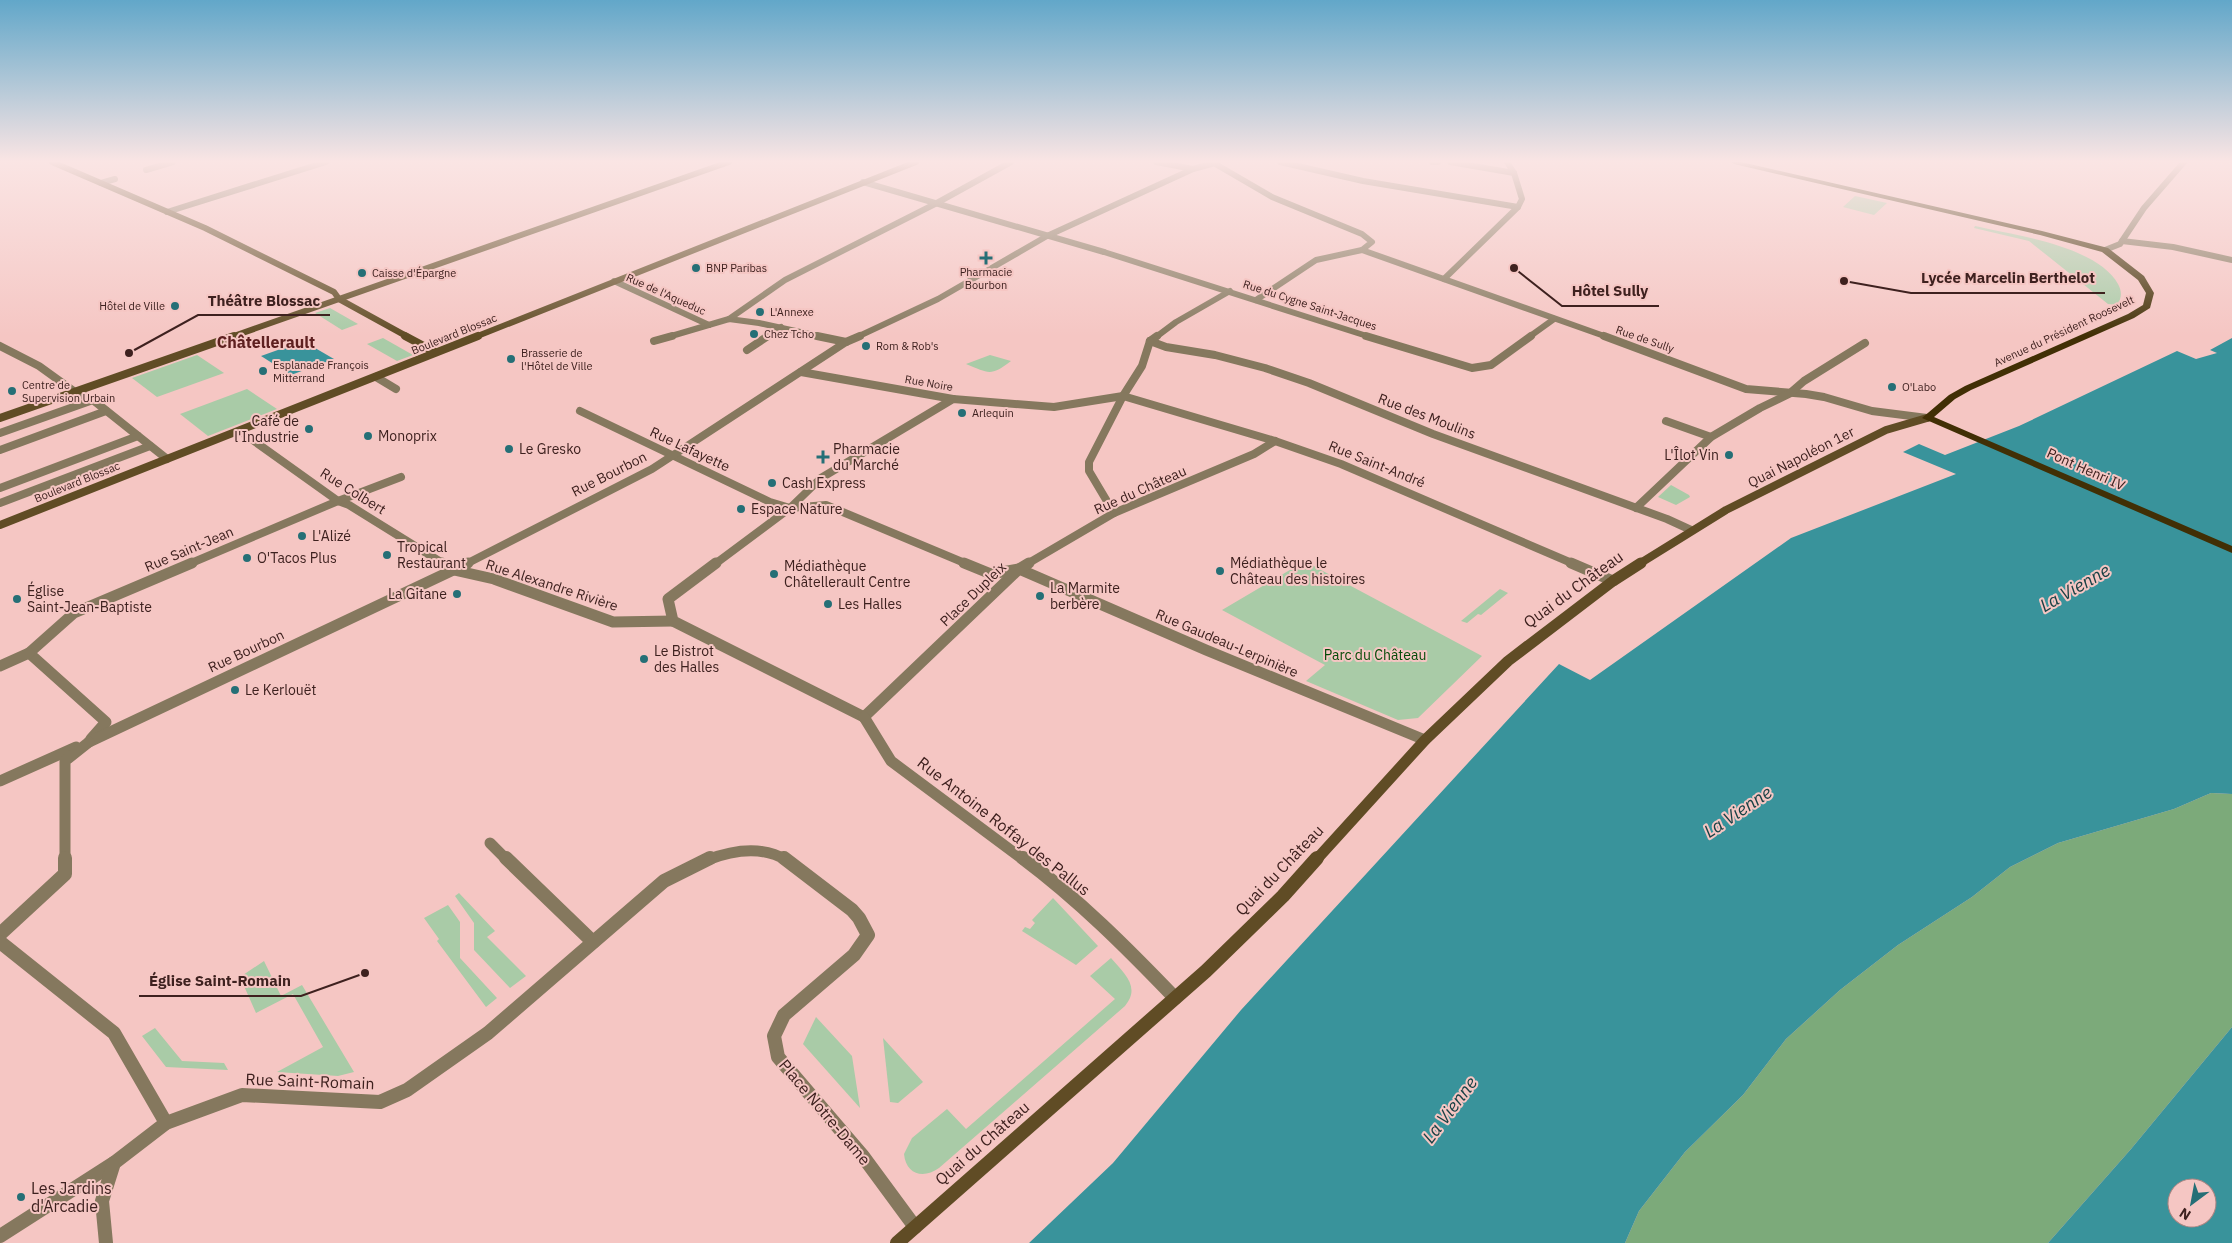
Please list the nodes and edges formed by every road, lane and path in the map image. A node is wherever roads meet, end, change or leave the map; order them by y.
1 (186, 220) edge
2 (564, 220) edge
3 (768, 220) edge
4 (903, 220) edge
5 (991, 220) edge
6 (1082, 220) edge
7 (1328, 220) edge
8 (1505, 220) edge
9 (1986, 220) edge
10 (2136, 220) edge
11 (1047, 236) junction
12 (2122, 241) junction
13 (1362, 250) junction
14 (2105, 250) junction
15 (2232, 260) edge
16 (1444, 279) junction
17 (614, 282) junction
18 (1230, 291) junction
19 (339, 299) junction
20 (1256, 300) junction
21 (1554, 318) junction
22 (729, 319) junction
23 (709, 324) junction
24 (781, 327) junction
25 (654, 340) dead end
26 (1150, 341) junction
27 (846, 342) junction
28 (1865, 343) dead end
29 (0, 346) edge
30 (747, 350) dead end
31 (435, 352) junction
32 (801, 372) junction
33 (376, 377) junction
34 (396, 389) dead end
35 (75, 392) junction
36 (1789, 394) junction
37 (1123, 396) junction
38 (953, 399) junction
39 (93, 400) junction
40 (106, 411) junction
41 (580, 411) dead end
42 (0, 418) edge
43 (1927, 418) junction
44 (1666, 421) dead end
45 (240, 431) junction
46 (0, 433) edge
47 (138, 436) junction
48 (1711, 437) junction
49 (1275, 441) junction
50 (150, 446) junction
51 (0, 450) edge
52 (673, 456) junction
53 (167, 458) junction
54 (401, 477) dead end
55 (0, 488) edge
56 (338, 501) junction
57 (0, 504) edge
58 (790, 508) junction
59 (1636, 508) junction
60 (1114, 513) junction
61 (0, 525) edge
62 (1691, 530) junction
63 (2232, 550) edge
64 (1019, 569) junction
65 (454, 570) junction
66 (1613, 582) junction
67 (673, 621) junction
68 (29, 653) junction
69 (0, 666) edge
70 (864, 717) junction
71 (1425, 740) junction
72 (89, 742) junction
73 (0, 781) edge
74 (490, 843) dead end
75 (826, 891) joint
76 (0, 934) edge
77 (0, 942) edge
78 (594, 942) junction
79 (1175, 998) junction
80 (166, 1123) junction
81 (114, 1163) junction
82 (915, 1227) junction
83 (0, 1236) edge
84 (106, 1243) edge
85 (897, 1243) edge

1 - 19 main road
2 - 19 main road
3 - 17 main road, Boulevard Blossac
4 - 22 street
5 - 11 street, Rue du Cygne Saint-Jacques
6 - 11 street, Rue Bourbon
7 - 13 street
8 - 16 street
9 - 14 main road
10 - 12 street
11 - 18 street, Rue du Cygne Saint-Jacques
11 - 27 street, Rue Bourbon
12 - 14 street
12 - 15 street
13 - 16 street, Rue de Sully
13 - 20 street
14 - 43 main road, Avenue du Président Roosevelt
16 - 21 street, Rue de Sully
17 - 23 street, Rue de l'Aqueduc
17 - 31 main road, Boulevard Blossac
18 - 20 street, Rue du Cygne Saint-Jacques
18 - 26 street
19 - 31 main road
19 - 35 main road
20 - 21 street, Rue du Cygne Saint-Jacques
21 - 36 street, Rue de Sully
22 - 23 street
22 - 24 street
23 - 25 street
24 - 27 street
24 - 30 street
26 - 37 street
26 - 59 street, Rue des Moulins
27 - 32 street, Rue Bourbon
28 - 36 street
29 - 35 street
31 - 33 main road, Boulevard Blossac
32 - 38 street, Rue Noire
32 - 52 street, Rue Bourbon
33 - 34 street
33 - 45 main road, Boulevard Blossac
35 - 39 street
35 - 42 main road
36 - 43 street, Rue de Sully
36 - 48 street
37 - 38 street, Rue Noire
37 - 49 street, Rue Saint-André
37 - 60 street
38 - 58 street
39 - 40 street
39 - 46 street
40 - 47 street
40 - 51 street
41 - 52 street, Rue Lafayette
43 - 62 main road, Quai Napoléon 1er
43 - 63 main road, Pont Henri IV
44 - 48 street
45 - 53 main road, Boulevard Blossac
45 - 56 street, Rue Colbert
47 - 50 street
47 - 55 street
48 - 59 street
49 - 60 street, Rue du Château
49 - 66 street, Rue Saint-André
50 - 53 street
50 - 57 street
52 - 58 street, Rue Lafayette
52 - 65 street, Rue Bourbon
53 - 61 main road, Boulevard Blossac
54 - 56 street, Rue Saint-Jean
56 - 65 street, Rue Colbert
56 - 68 street, Rue Saint-Jean
58 - 64 street, Place Dupleix
58 - 67 street
59 - 62 street, Rue des Moulins
60 - 64 street, Rue du Château
62 - 66 main road, Quai du Château
64 - 70 street, Place Dupleix
64 - 71 street, Rue Gaudeau-Lerpinière
65 - 67 street, Rue Alexandre Rivière
65 - 72 street, Rue Bourbon
66 - 71 main road, Quai du Château
67 - 70 street
68 - 69 street, Rue Saint-Jean
68 - 72 street
70 - 79 street, Rue Antoine Roffay des Pallus
71 - 79 main road, Quai du Château
72 - 73 street, Rue Bourbon
72 - 76 street
74 - 78 street
75 - 78 street, Rue Saint-Romain
75 - 82 street, Place Notre-Dame
77 - 80 street
78 - 80 street, Rue Saint-Romain
79 - 82 main road, Quai du Château
80 - 81 street, Rue Saint-Romain
81 - 83 street, Rue Saint-Romain
81 - 84 street
82 - 85 main road, Quai du Château

